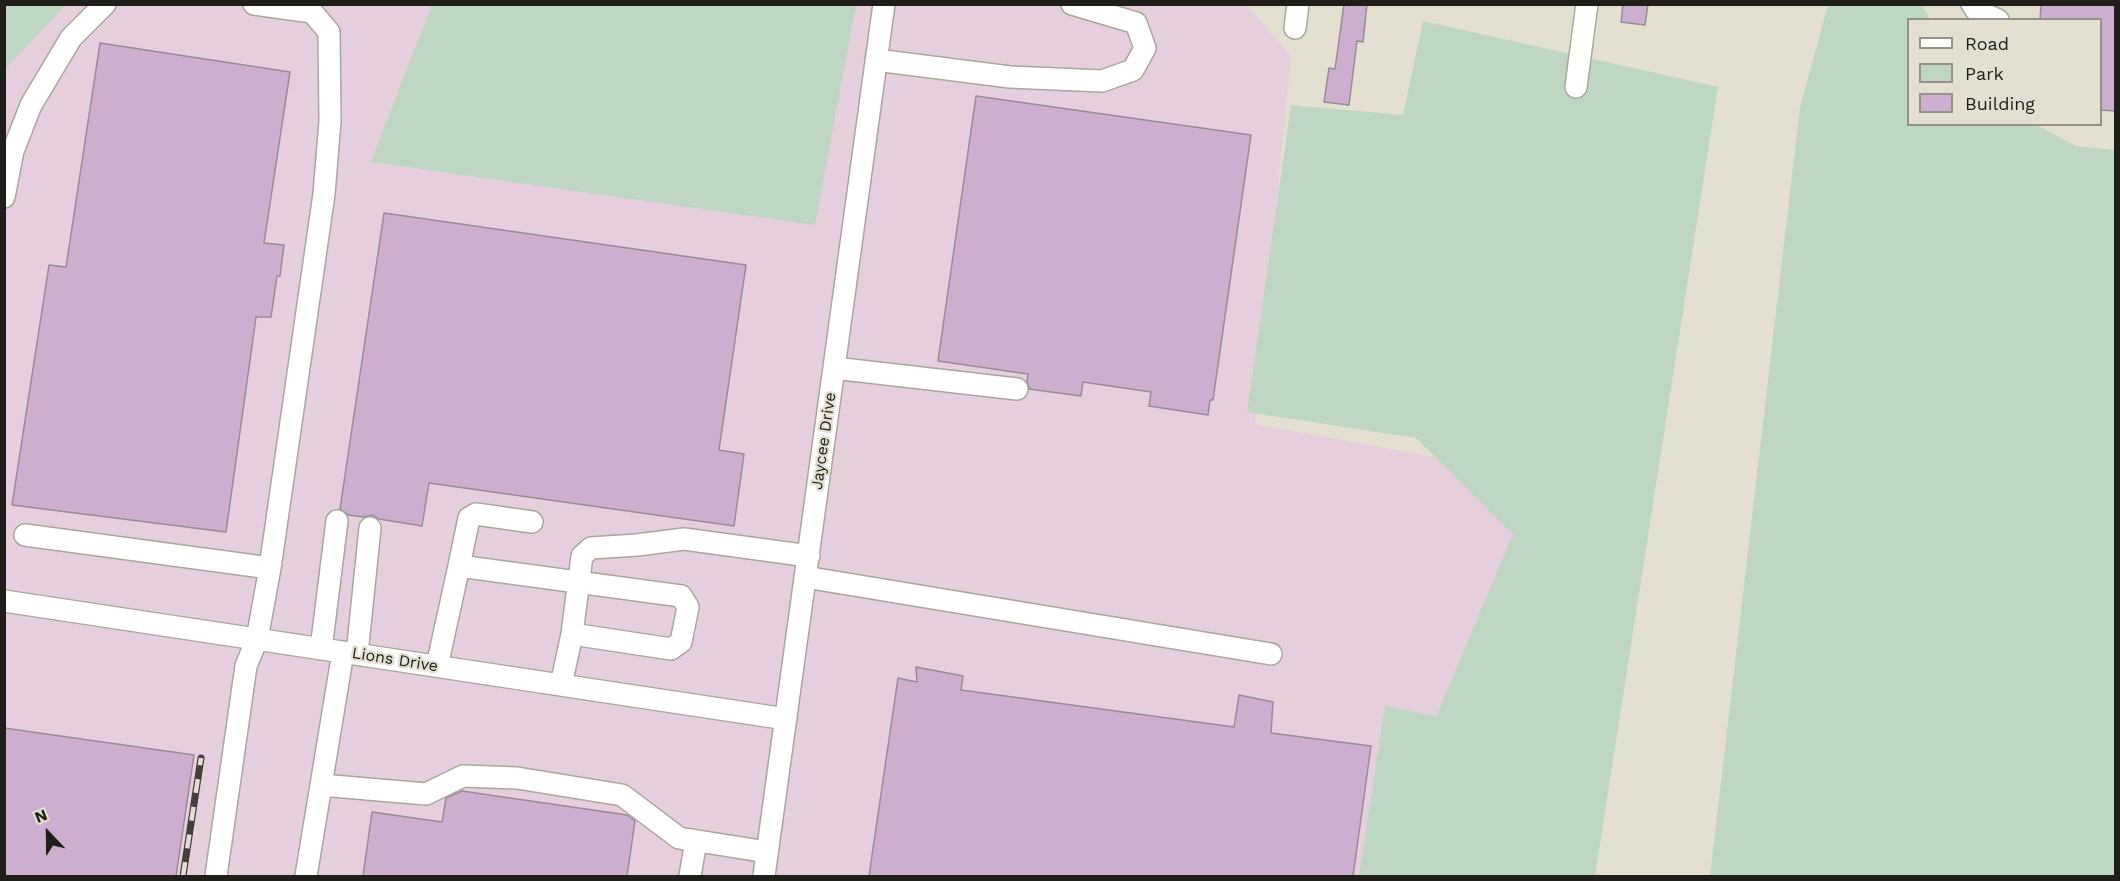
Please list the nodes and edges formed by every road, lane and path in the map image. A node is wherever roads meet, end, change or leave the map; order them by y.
1 (105, 4) edge
2 (254, 4) edge
3 (884, 4) edge
4 (1072, 4) edge
5 (1298, 4) edge
6 (1587, 4) edge
7 (1972, 4) edge
8 (1994, 18) edge
9 (1295, 28) dead end
10 (876, 60) junction
11 (1576, 87) dead end
12 (4, 197) edge
13 (834, 368) junction
14 (1017, 388) dead end
15 (337, 521) dead end
16 (532, 522) dead end
17 (370, 528) dead end
18 (25, 535) dead end
19 (809, 556) junction
20 (459, 566) junction
21 (270, 568) junction
22 (806, 577) junction
23 (578, 583) junction
24 (4, 601) edge
25 (572, 634) junction
26 (257, 639) junction
27 (321, 649) junction
28 (350, 653) junction
29 (1271, 654) dead end
30 (437, 666) junction
31 (561, 685) junction
32 (786, 720) junction
33 (321, 785) junction
34 (696, 841) junction
35 (767, 852) junction
36 (216, 876) edge
37 (306, 876) edge
38 (690, 876) edge
39 (764, 876) edge

1 - 12 street
2 - 21 street
3 - 10 street, Jaycee Drive
4 - 10 street
5 - 9 street
6 - 11 street
7 - 8 street
10 - 13 street, Jaycee Drive
13 - 14 street
13 - 19 street, Jaycee Drive
15 - 27 street
16 - 20 street
17 - 28 street
18 - 21 street
19 - 22 street, Jaycee Drive
19 - 23 street
20 - 23 street
20 - 30 street
21 - 26 street
22 - 29 street
22 - 32 street, Jaycee Drive
23 - 25 street
23 - 25 street
24 - 26 street, Lions Drive
25 - 31 street
26 - 27 street, Lions Drive
26 - 36 street
27 - 28 street, Lions Drive
28 - 30 street, Lions Drive
28 - 33 street
30 - 31 street, Lions Drive
31 - 32 street, Lions Drive
32 - 35 street, Jaycee Drive
33 - 34 street
33 - 37 street
34 - 35 street
34 - 38 street
35 - 39 street, Jaycee Drive

